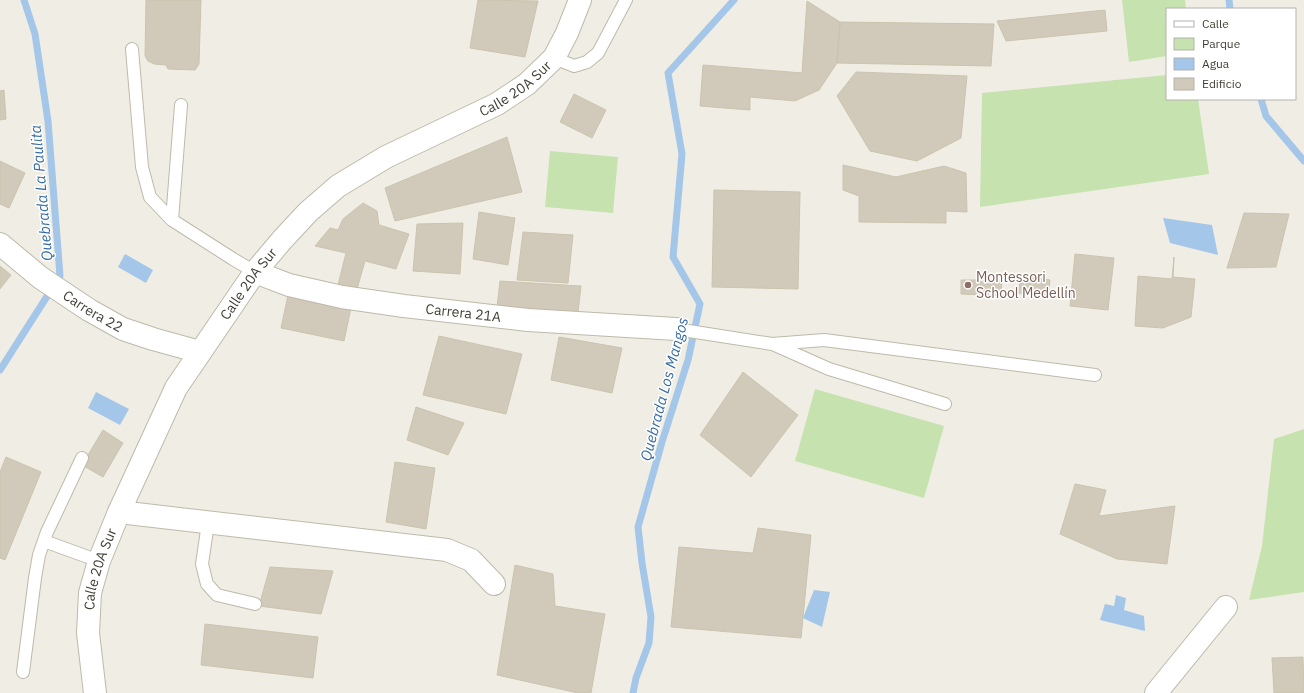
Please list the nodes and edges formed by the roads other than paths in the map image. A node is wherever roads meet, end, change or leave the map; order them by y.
1 (580, 0) edge
2 (626, 0) edge
3 (132, 49) dead end
4 (554, 58) junction
5 (181, 105) dead end
6 (172, 220) junction
7 (0, 244) edge
8 (255, 272) junction
9 (676, 329) joint
10 (772, 344) junction
11 (200, 352) junction
12 (1095, 375) dead end
13 (945, 404) dead end
14 (82, 458) dead end
15 (119, 512) junction
16 (208, 523) junction
17 (44, 541) junction
18 (99, 561) junction
19 (494, 584) dead end
20 (255, 604) dead end
21 (1226, 607) dead end
22 (22, 672) dead end
23 (95, 693) edge
24 (1156, 693) edge

1 - 4 street, Calle 20A Sur
2 - 4 lane
3 - 6 lane
4 - 8 street, Calle 20A Sur
5 - 6 lane
6 - 8 lane
7 - 11 street, Carrera 22
8 - 9 street, Carrera 21A
8 - 11 street, Calle 20A Sur
9 - 10 lane
10 - 12 lane
10 - 13 lane
11 - 15 street, Calle 20A Sur
14 - 17 lane
15 - 16 street
15 - 18 street, Calle 20A Sur
16 - 19 street
16 - 20 lane
17 - 18 lane
17 - 22 lane
18 - 23 street, Calle 20A Sur
21 - 24 street

